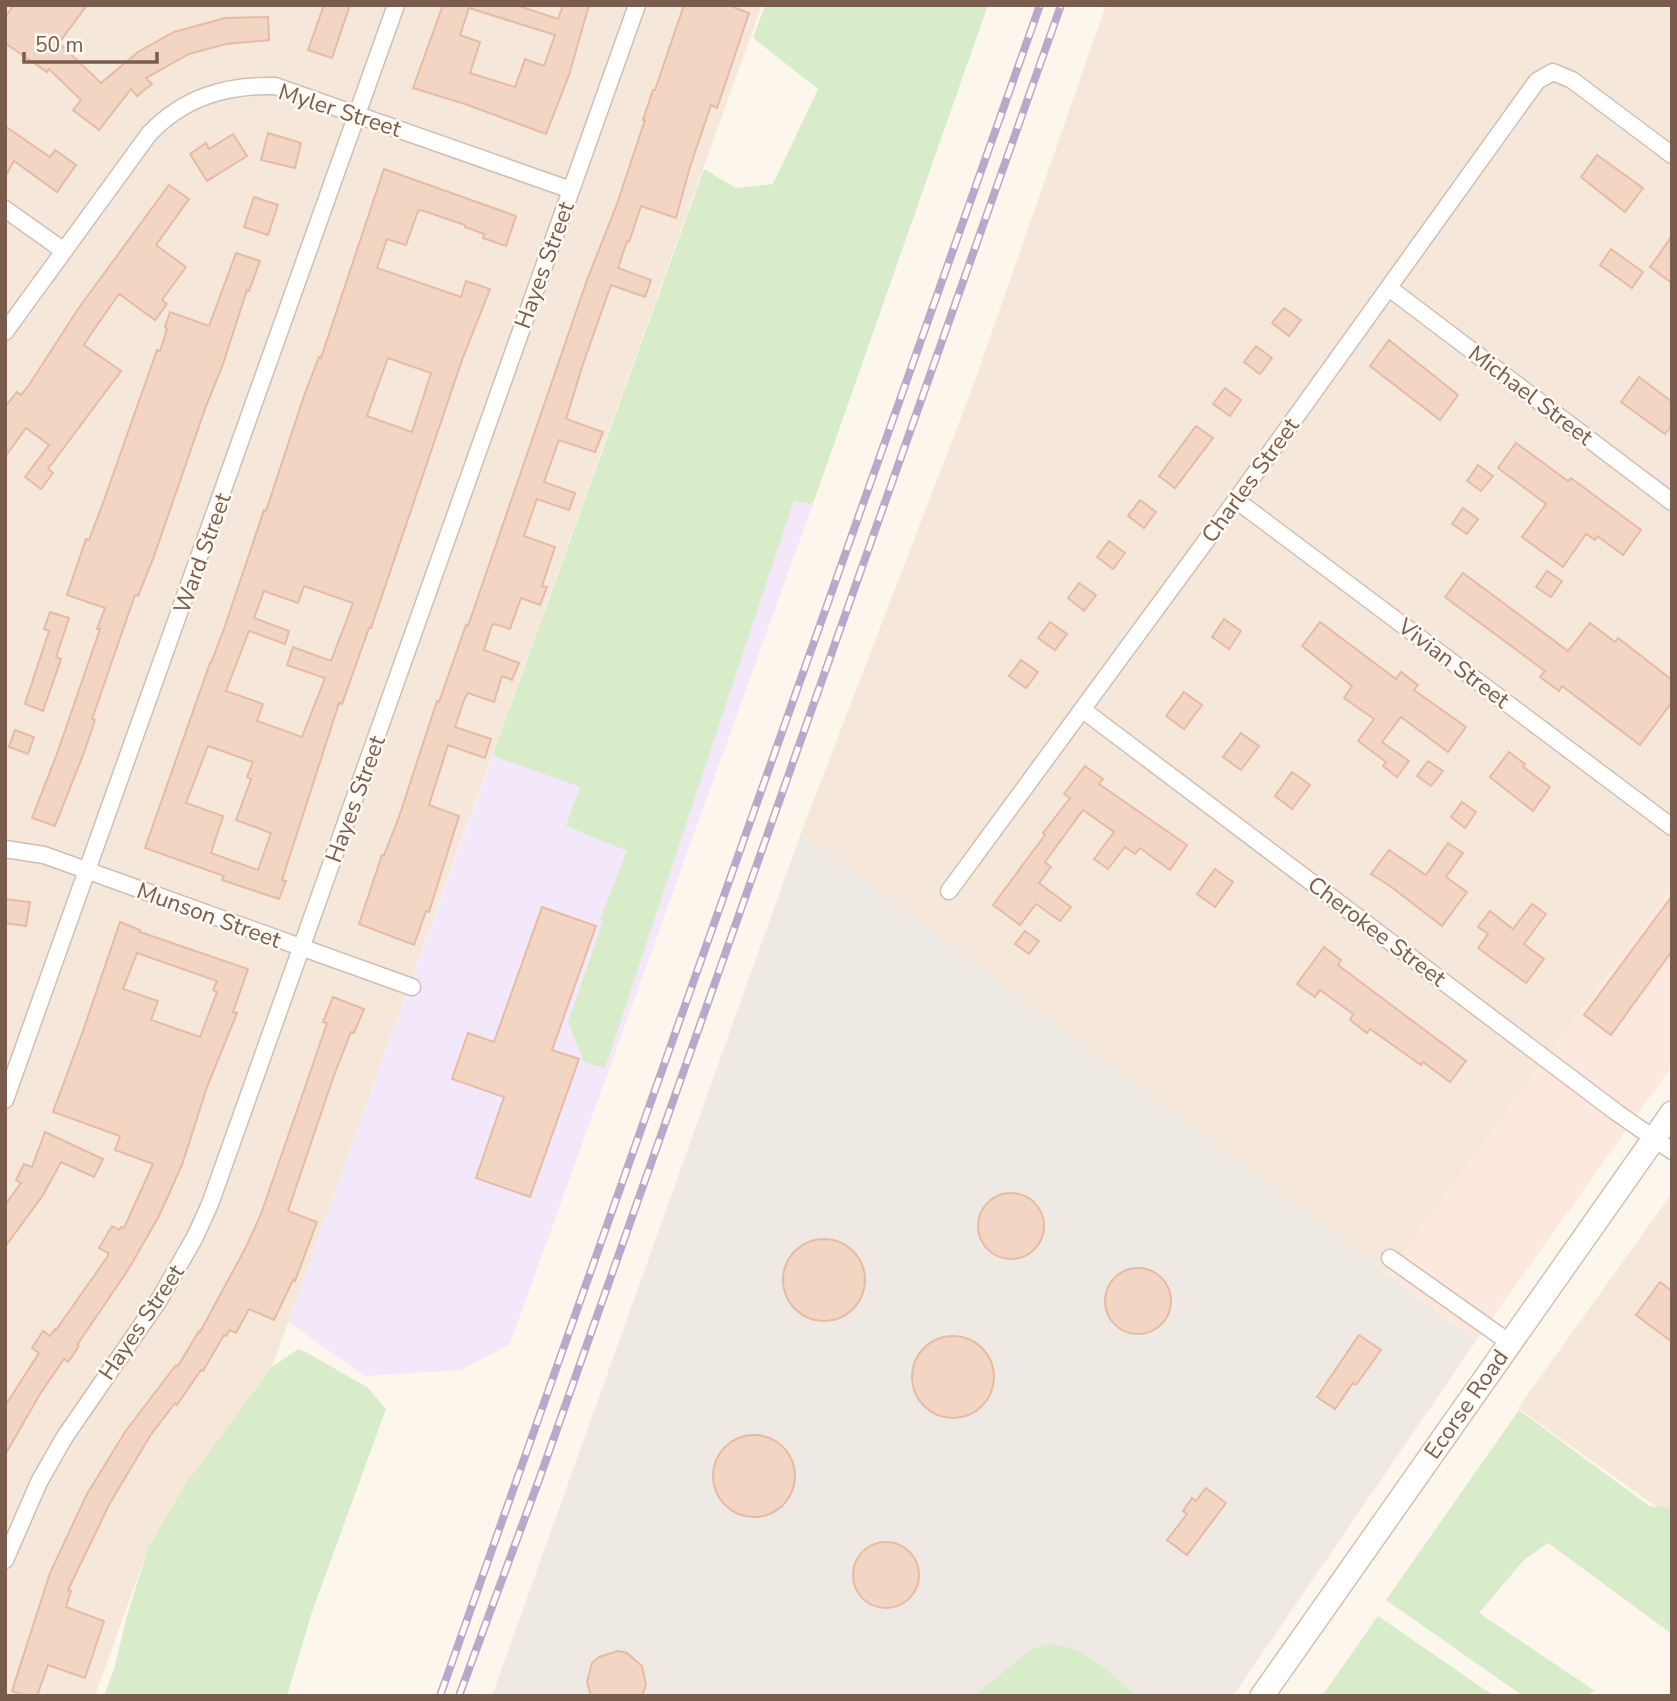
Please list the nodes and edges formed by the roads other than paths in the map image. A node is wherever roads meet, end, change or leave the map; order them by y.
1 (396, 5) edge
2 (636, 5) edge
3 (358, 114) junction
4 (1672, 155) edge
5 (571, 190) junction
6 (5, 209) edge
7 (64, 251) junction
8 (1389, 288) junction
9 (5, 332) edge
10 (1236, 500) junction
11 (1672, 502) edge
12 (1083, 710) junction
13 (1672, 827) edge
14 (5, 849) edge
15 (88, 872) junction
16 (949, 891) dead end
17 (302, 948) junction
18 (412, 988) dead end
19 (5, 1100) edge
20 (1672, 1113) edge
21 (1663, 1144) edge
22 (1390, 1258) dead end
23 (1510, 1343) junction
24 (5, 1560) edge
25 (1262, 1696) edge

1 - 3 street, Ward Street
2 - 5 street, Hayes Street
3 - 5 street, Myler Street
3 - 7 street, Myler Street
3 - 15 street, Ward Street
4 - 8 street, Charles Street
5 - 17 street, Hayes Street
6 - 7 street
7 - 9 street, Myler Street
8 - 10 street, Charles Street
8 - 11 street, Michael Street
10 - 12 street, Charles Street
10 - 13 street, Vivian Street
12 - 16 street, Charles Street
12 - 21 street, Cherokee Street
14 - 15 street, Munson Street
15 - 17 street, Munson Street
15 - 19 street, Ward Street
17 - 18 street, Munson Street
17 - 24 street, Hayes Street
20 - 21 main road, Ecorse Road
21 - 23 main road, Ecorse Road
22 - 23 street
23 - 25 main road, Ecorse Road

